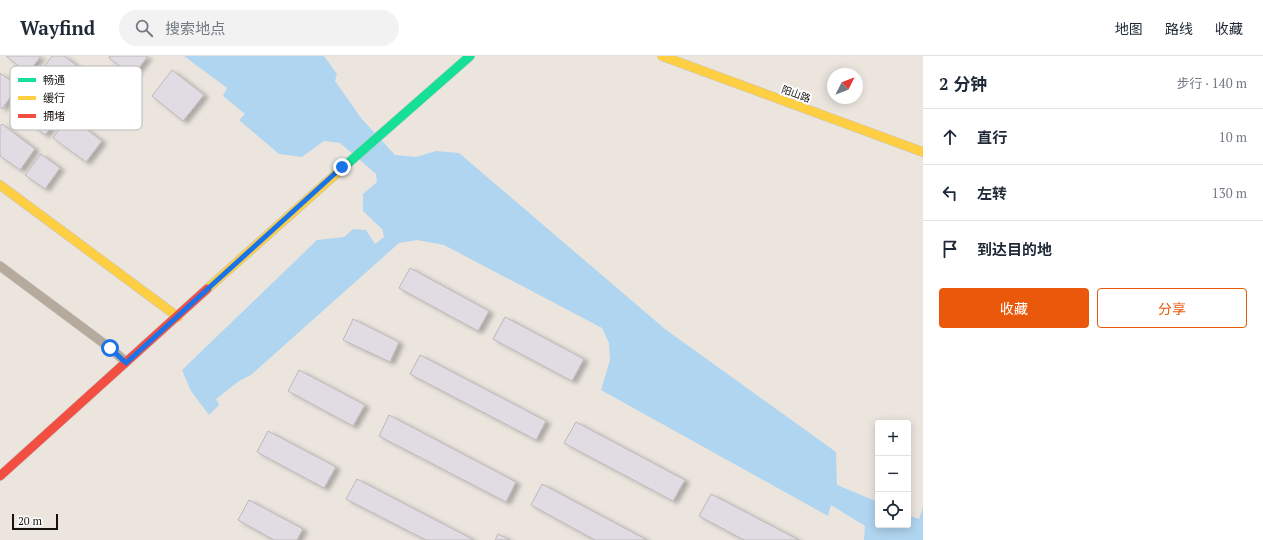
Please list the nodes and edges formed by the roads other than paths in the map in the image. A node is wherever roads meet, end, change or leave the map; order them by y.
1 (470, 56) edge
2 (662, 56) edge
3 (923, 152) edge
4 (0, 185) edge
5 (0, 266) edge
6 (178, 317) junction
7 (126, 363) junction
8 (0, 476) edge

1 - 6 main road
2 - 3 main road, 阳山路
4 - 6 main road
5 - 7 lane
6 - 7 main road
7 - 8 main road

